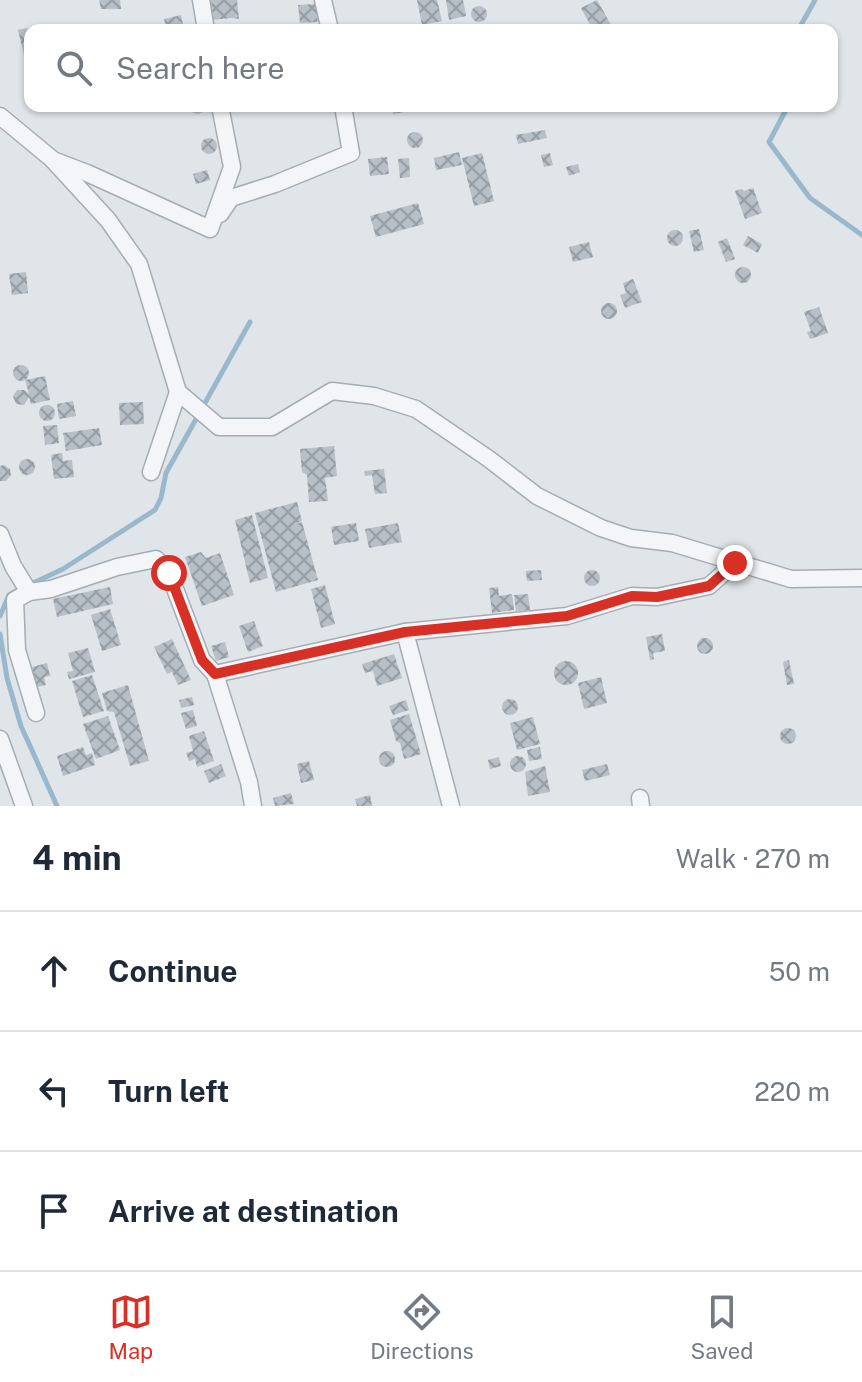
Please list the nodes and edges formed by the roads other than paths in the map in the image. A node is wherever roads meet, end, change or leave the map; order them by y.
1 (201, 0) edge
2 (323, 0) edge
3 (205, 24) edge
4 (329, 24) edge
5 (221, 112) edge
6 (344, 112) edge
7 (0, 116) edge
8 (52, 159) junction
9 (210, 229) junction
10 (178, 392) junction
11 (151, 472) dead end
12 (0, 534) edge
13 (735, 563) junction
14 (6, 564) edge
15 (862, 578) edge
16 (26, 588) junction
17 (405, 632) junction
18 (215, 674) junction
19 (36, 713) dead end
20 (0, 739) edge
21 (24, 806) edge
22 (253, 806) edge
23 (451, 806) edge

1 - 3 street
2 - 4 street
5 - 9 street
6 - 9 street
7 - 8 street
8 - 9 street
8 - 10 street
10 - 11 street
10 - 13 street
12 - 14 street
13 - 15 street
13 - 17 street
14 - 16 street
16 - 18 street
16 - 19 street
17 - 18 street
17 - 23 street
18 - 22 street
20 - 21 street

